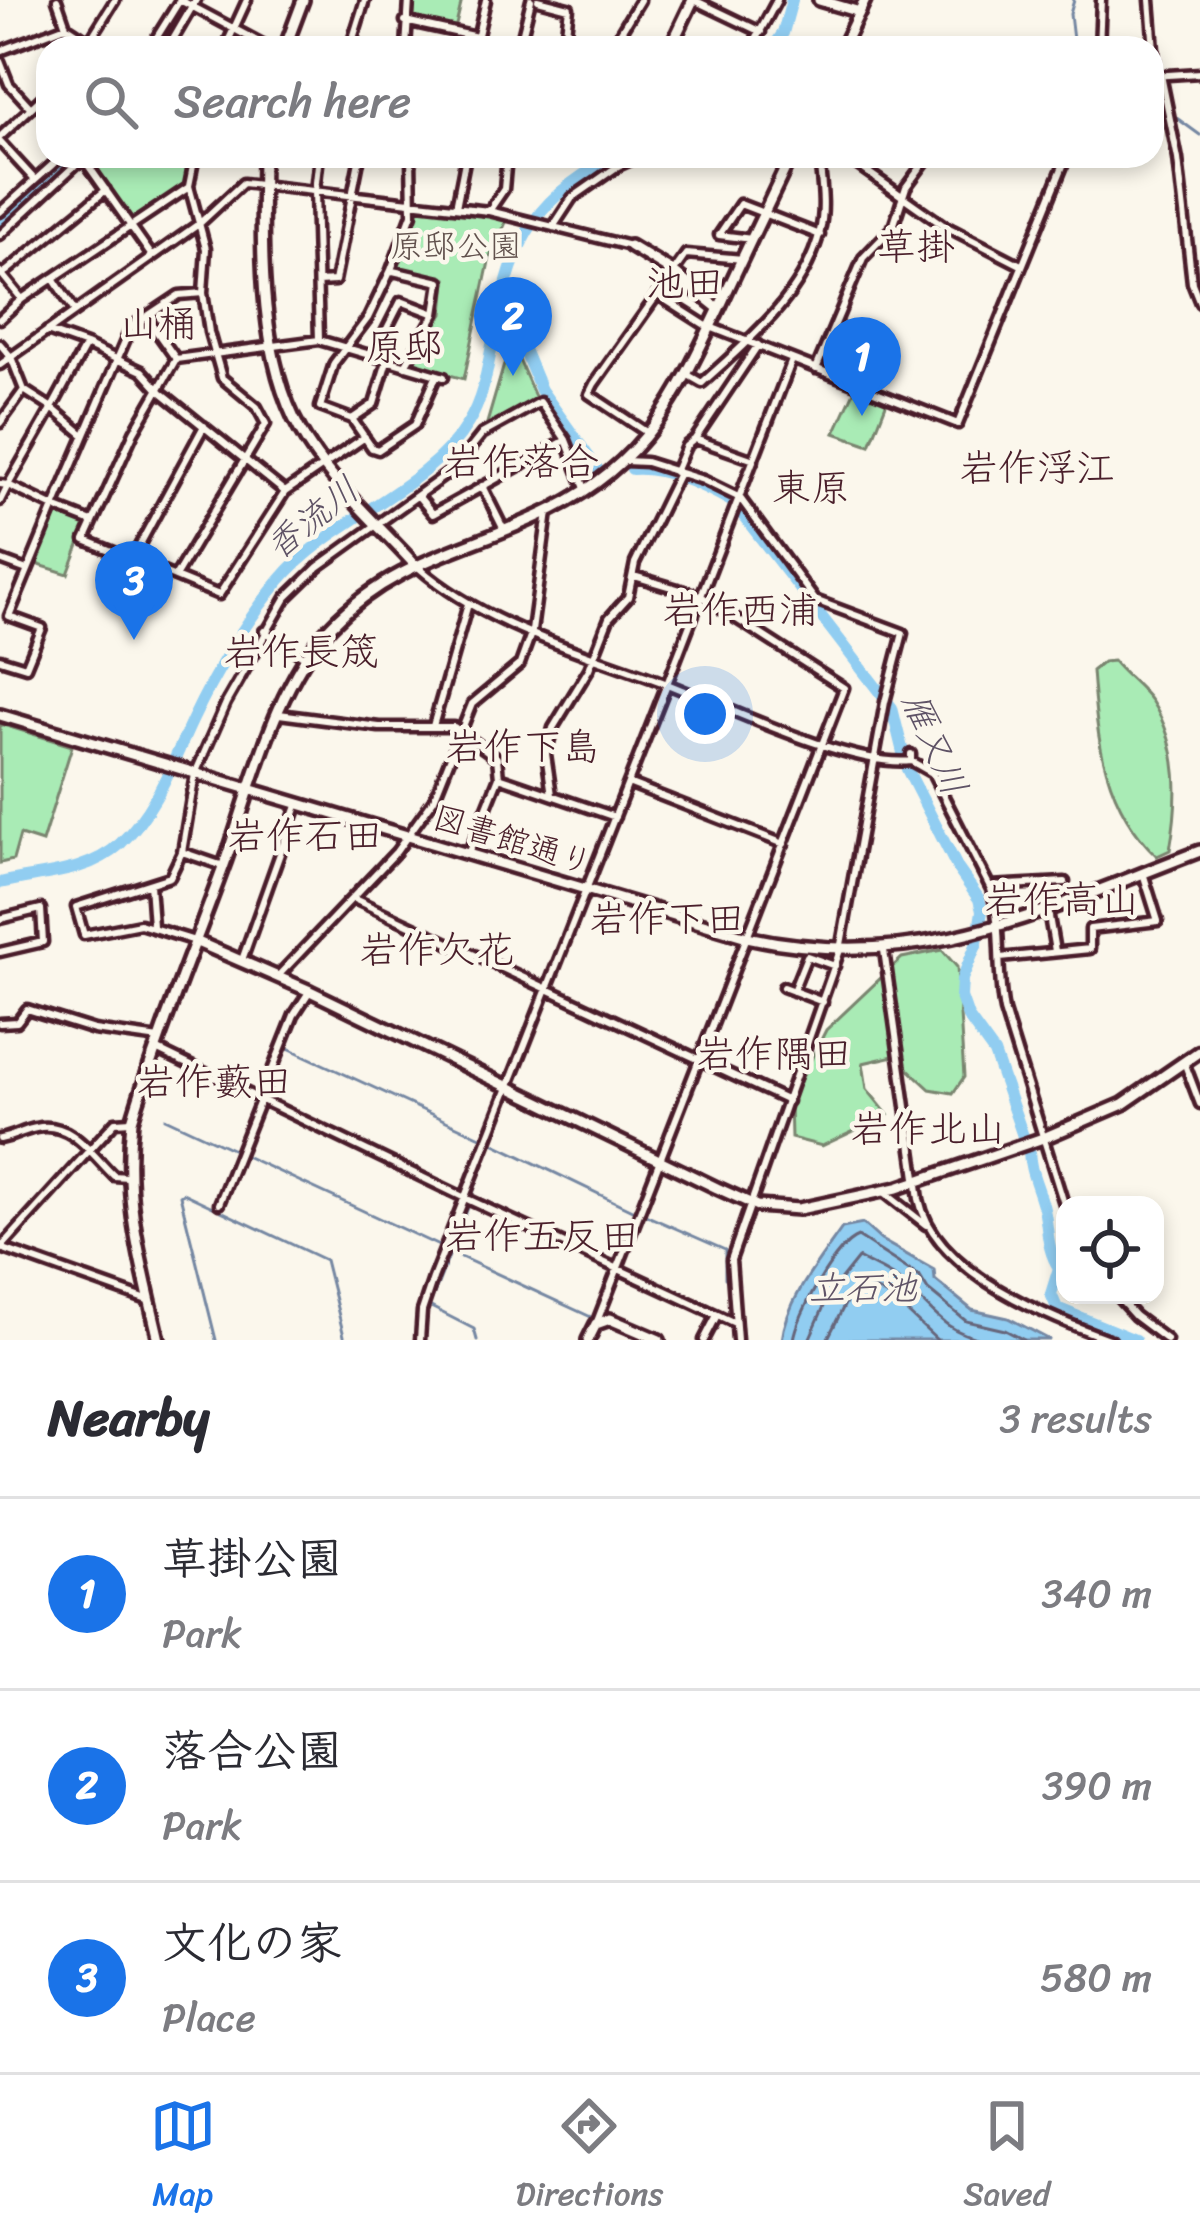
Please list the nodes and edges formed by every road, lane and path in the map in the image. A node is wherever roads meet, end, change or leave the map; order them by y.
1 (57, 0) edge
2 (115, 0) edge
3 (180, 0) edge
4 (247, 0) edge
5 (303, 0) edge
6 (365, 0) edge
7 (409, 0) edge
8 (486, 0) edge
9 (535, 0) edge
10 (694, 0) edge
11 (777, 0) edge
12 (819, 0) edge
13 (865, 0) edge
14 (1101, 0) edge
15 (1150, 0) edge
16 (636, 1) edge
17 (194, 3) edge
18 (570, 4) edge
19 (860, 12) junction
20 (405, 22) junction
21 (66, 26) junction
22 (235, 30) junction
23 (761, 32) junction
24 (40, 36) edge
25 (78, 36) edge
26 (92, 36) edge
27 (157, 36) edge
28 (175, 36) edge
29 (232, 36) edge
30 (247, 36) edge
31 (290, 36) edge
32 (354, 36) edge
33 (406, 36) edge
34 (472, 36) edge
35 (477, 36) edge
36 (523, 36) edge
37 (566, 36) edge
38 (618, 36) edge
39 (676, 36) edge
40 (758, 36) edge
41 (848, 36) edge
42 (1100, 36) edge
43 (1153, 36) edge
44 (36, 37) edge
45 (0, 51) edge
46 (0, 61) edge
47 (1200, 73) edge
48 (1164, 75) edge
49 (36, 103) edge
50 (1164, 103) edge
51 (31, 108) junction
52 (0, 140) edge
53 (48, 168) edge
54 (72, 168) edge
55 (91, 168) edge
56 (193, 168) edge
57 (263, 168) edge
58 (318, 168) edge
59 (358, 168) edge
60 (411, 168) edge
61 (464, 168) edge
62 (506, 168) edge
63 (615, 168) edge
64 (785, 168) edge
65 (819, 168) edge
66 (862, 168) edge
67 (921, 168) edge
68 (1062, 168) edge
69 (35, 180) junction
70 (263, 185) junction
71 (190, 186) junction
72 (106, 190) junction
73 (315, 190) junction
74 (354, 196) junction
75 (903, 196) junction
76 (412, 202) junction
77 (456, 207) junction
78 (0, 212) edge
79 (489, 212) junction
80 (764, 214) junction
81 (200, 223) junction
82 (130, 225) junction
83 (550, 226) junction
84 (0, 235) edge
85 (820, 235) junction
86 (752, 239) junction
87 (630, 246) joint
88 (152, 256) junction
89 (743, 259) junction
90 (1021, 265) junction
91 (392, 270) junction
92 (673, 272) junction
93 (1, 274) edge
94 (52, 278) junction
95 (318, 282) junction
96 (203, 293) junction
97 (658, 295) junction
98 (22, 299) junction
99 (1200, 303) edge
100 (718, 308) junction
101 (75, 311) junction
102 (435, 314) junction
103 (146, 317) junction
104 (0, 320) edge
105 (712, 326) junction
106 (47, 331) junction
107 (319, 340) junction
108 (748, 341) junction
109 (0, 344) edge
110 (86, 344) junction
111 (272, 346) junction
112 (347, 346) junction
113 (758, 346) junction
114 (216, 355) junction
115 (373, 356) junction
116 (10, 358) junction
117 (116, 358) junction
118 (176, 359) junction
119 (792, 360) junction
120 (387, 361) junction
121 (0, 365) edge
122 (405, 366) junction
123 (816, 369) junction
124 (688, 375) junction
125 (24, 390) junction
126 (160, 392) junction
127 (52, 408) junction
128 (352, 419) junction
129 (0, 423) edge
130 (204, 426) junction
131 (649, 434) junction
132 (84, 435) junction
133 (365, 437) junction
134 (695, 439) junction
135 (566, 440) junction
136 (754, 460) junction
137 (243, 461) junction
138 (625, 461) junction
139 (323, 464) junction
140 (677, 475) junction
141 (4, 484) edge
142 (482, 486) junction
143 (586, 491) junction
144 (285, 492) junction
145 (418, 496) junction
146 (740, 499) junction
147 (0, 501) edge
148 (54, 507) junction
149 (548, 512) junction
150 (92, 522) junction
151 (377, 524) junction
152 (503, 530) junction
153 (132, 559) junction
154 (0, 560) edge
155 (414, 564) junction
156 (27, 570) junction
157 (634, 576) junction
158 (175, 577) junction
159 (701, 596) junction
160 (469, 604) junction
161 (264, 631) junction
162 (532, 631) junction
163 (594, 656) junction
164 (306, 658) junction
165 (0, 659) edge
166 (667, 684) junction
167 (280, 714) junction
168 (0, 715) edge
169 (434, 726) junction
170 (459, 729) junction
171 (823, 743) junction
172 (874, 759) junction
173 (195, 774) junction
174 (499, 777) junction
175 (628, 783) junction
176 (250, 790) junction
177 (552, 795) junction
178 (298, 803) junction
179 (615, 817) junction
180 (406, 836) junction
181 (784, 844) junction
182 (1200, 851) edge
183 (182, 852) junction
184 (468, 854) junction
185 (224, 866) junction
186 (1143, 873) junction
187 (1065, 882) dead end
188 (150, 884) junction
189 (990, 886) junction
190 (585, 890) junction
191 (355, 899) junction
192 (1048, 907) junction
193 (0, 919) edge
194 (153, 926) junction
195 (992, 929) junction
196 (747, 937) junction
197 (195, 941) junction
198 (840, 950) junction
199 (884, 950) junction
200 (1055, 951) junction
201 (0, 952) edge
202 (1000, 958) junction
203 (242, 960) junction
204 (835, 966) junction
205 (278, 977) junction
206 (783, 987) dead end
207 (547, 989) junction
208 (310, 991) junction
209 (793, 991) junction
210 (824, 1002) junction
211 (0, 1023) edge
212 (158, 1044) junction
213 (1200, 1051) edge
214 (698, 1060) junction
215 (1184, 1062) junction
216 (508, 1090) junction
217 (260, 1099) junction
218 (788, 1101) junction
219 (1200, 1104) edge
220 (132, 1121) junction
221 (1046, 1137) junction
222 (0, 1139) edge
223 (89, 1149) junction
224 (658, 1160) junction
225 (127, 1177) junction
226 (916, 1182) junction
227 (882, 1191) junction
228 (1062, 1196) edge
229 (465, 1198) junction
230 (219, 1204) dead end
231 (751, 1204) junction
232 (928, 1227) junction
233 (1, 1248) edge
234 (616, 1269) junction
235 (150, 1301) junction
236 (1129, 1304) edge
237 (716, 1317) junction
238 (735, 1323) junction
239 (596, 1324) junction
240 (159, 1340) edge
241 (420, 1340) edge
242 (588, 1340) edge
243 (659, 1340) edge
244 (704, 1340) edge
245 (737, 1340) edge
246 (1111, 1340) edge
247 (1167, 1340) edge

1 - 21 street
2 - 26 street
3 - 17 street
3 - 27 street
4 - 22 street
5 - 31 street
6 - 32 street
7 - 20 street
8 - 35 street
9 - 18 street
9 - 36 street
10 - 23 street
10 - 39 street
11 - 23 street
12 - 19 street
13 - 19 street
14 - 42 street
15 - 43 street
16 - 38 street
17 - 22 street
17 - 28 street
18 - 37 street
19 - 41 street
20 - 33 street
20 - 34 street
21 - 24 street
21 - 25 street
22 - 29 street
22 - 30 street
23 - 40 street
44 - 45 street
46 - 51 street
47 - 48 street
49 - 51 street
50 - 99 street
51 - 52 street
52 - 69 street
53 - 69 street
54 - 84 street
55 - 72 street
56 - 71 street
57 - 70 street
58 - 73 street
59 - 74 street
60 - 76 street
61 - 77 street
62 - 79 street
63 - 83 street
64 - 80 street
65 - 85 street
66 - 75 street
67 - 75 street
68 - 90 street
69 - 78 street
70 - 73 street
70 - 81 street
70 - 111 street
71 - 81 street
71 - 82 street
72 - 82 street
72 - 93 street
73 - 74 street
73 - 95 street
74 - 76 street
74 - 95 street
75 - 90 street
75 - 123 street
76 - 77 street
76 - 91 street
77 - 79 street
79 - 83 street
80 - 85 street
80 - 86 street
80 - 86 street
81 - 88 street
81 - 96 street
82 - 88 street
82 - 94 street
83 - 87 street
85 - 108 street
86 - 89 street
87 - 92 street
88 - 101 street
89 - 92 street
89 - 100 street
90 - 123 street
91 - 102 street
91 - 112 street
92 - 97 street
92 - 100 street
93 - 98 street
94 - 98 street
94 - 101 street
95 - 107 street
96 - 103 street
96 - 114 street
97 - 105 street
97 - 131 street
98 - 104 street
100 - 105 street
101 - 106 street
102 - 115 street
102 - 122 street
103 - 117 street
103 - 118 street
105 - 108 street
105 - 124 street
106 - 110 street
106 - 116 street
107 - 111 street
107 - 112 street
108 - 113 street
108 - 124 street
109 - 116 street
110 - 117 street
110 - 127 street
111 - 114 street
111 - 139 street
112 - 115 street
112 - 128 street
113 - 119 street
113 - 134 street
114 - 118 street
114 - 137 street
115 - 120 street
116 - 121 street
116 - 125 street
117 - 126 street
117 - 132 street
118 - 126 street
119 - 123 street
119 - 136 street
120 - 122 street
120 - 128 street
122 - 133 street
124 - 131 street
125 - 127 street
125 - 129 street
126 - 130 street
126 - 150 street
127 - 132 street
127 - 141 street
128 - 133 street
130 - 137 street
130 - 153 street
131 - 138 street
132 - 148 street
133 - 139 street
134 - 136 street
134 - 140 street
135 - 142 street
135 - 143 street
135 - 145 street
136 - 146 street
137 - 144 street
137 - 158 street
138 - 140 street
138 - 143 street
139 - 144 street
139 - 151 street
140 - 146 street
140 - 157 street
141 - 147 street
141 - 148 street
142 - 145 street
142 - 152 street
143 - 149 street
144 - 158 street
145 - 151 street
146 - 159 street
146 - 172 street
148 - 150 street
148 - 156 street
149 - 152 street
149 - 162 street
150 - 153 street
151 - 155 street
151 - 161 street
152 - 155 street
153 - 158 street
154 - 156 street
155 - 160 street
155 - 164 street
156 - 165 street
157 - 159 street
157 - 163 street
159 - 166 street
159 - 171 street
160 - 162 street
160 - 169 street
161 - 164 street
161 - 173 street
162 - 163 street
162 - 170 street
163 - 166 street
163 - 177 street
164 - 167 street
166 - 171 street
166 - 175 street
167 - 169 street
167 - 176 street
168 - 173 street, 図書館通り
169 - 170 street
170 - 174 street
170 - 180 street
171 - 172 street
171 - 181 street
172 - 189 street
172 - 198 street
173 - 176 street, 図書館通り
173 - 183 street
174 - 177 street
174 - 184 street
175 - 179 street
175 - 181 street
176 - 178 street, 図書館通り
176 - 185 street
177 - 179 street
178 - 180 street, 図書館通り
178 - 203 street
179 - 190 street
180 - 184 street, 図書館通り
180 - 191 street
181 - 196 street
182 - 186 street, 図書館通り
183 - 185 street
183 - 188 street
184 - 190 street, 図書館通り
185 - 197 street
186 - 192 street, 図書館通り
186 - 200 street
187 - 189 street
188 - 194 street
188 - 194 street
189 - 195 street
190 - 196 street, 図書館通り
190 - 207 street
191 - 205 street
191 - 207 street
192 - 195 street, 図書館通り
192 - 200 street
193 - 201 street
194 - 197 street
195 - 199 street, 図書館通り
195 - 202 street
196 - 198 street, 図書館通り
196 - 214 street
197 - 203 street
197 - 212 street
198 - 199 street, 図書館通り
198 - 204 street
199 - 226 street
200 - 202 street
202 - 221 street
203 - 205 street
204 - 209 street
204 - 210 street
205 - 208 street
206 - 209 street
207 - 214 street
207 - 216 street
208 - 216 street
208 - 217 street
209 - 210 street
210 - 218 street
211 - 212 street
212 - 217 street
212 - 220 street
213 - 215 street
214 - 218 street
214 - 224 street
215 - 219 street
215 - 221 street
216 - 224 street
216 - 229 street
217 - 229 street
217 - 230 street
218 - 231 street
220 - 223 street
220 - 225 street
221 - 226 street
221 - 228 street
222 - 223 street
223 - 225 street
223 - 233 street
224 - 231 street
224 - 234 street
225 - 235 street
226 - 227 street
226 - 232 street
227 - 231 street
227 - 232 street
229 - 234 street
229 - 241 street
231 - 238 street
232 - 246 street
233 - 235 street
234 - 237 street
234 - 239 street
235 - 240 street
236 - 247 street
237 - 238 street
237 - 244 street
238 - 245 street
239 - 242 street
239 - 243 street

